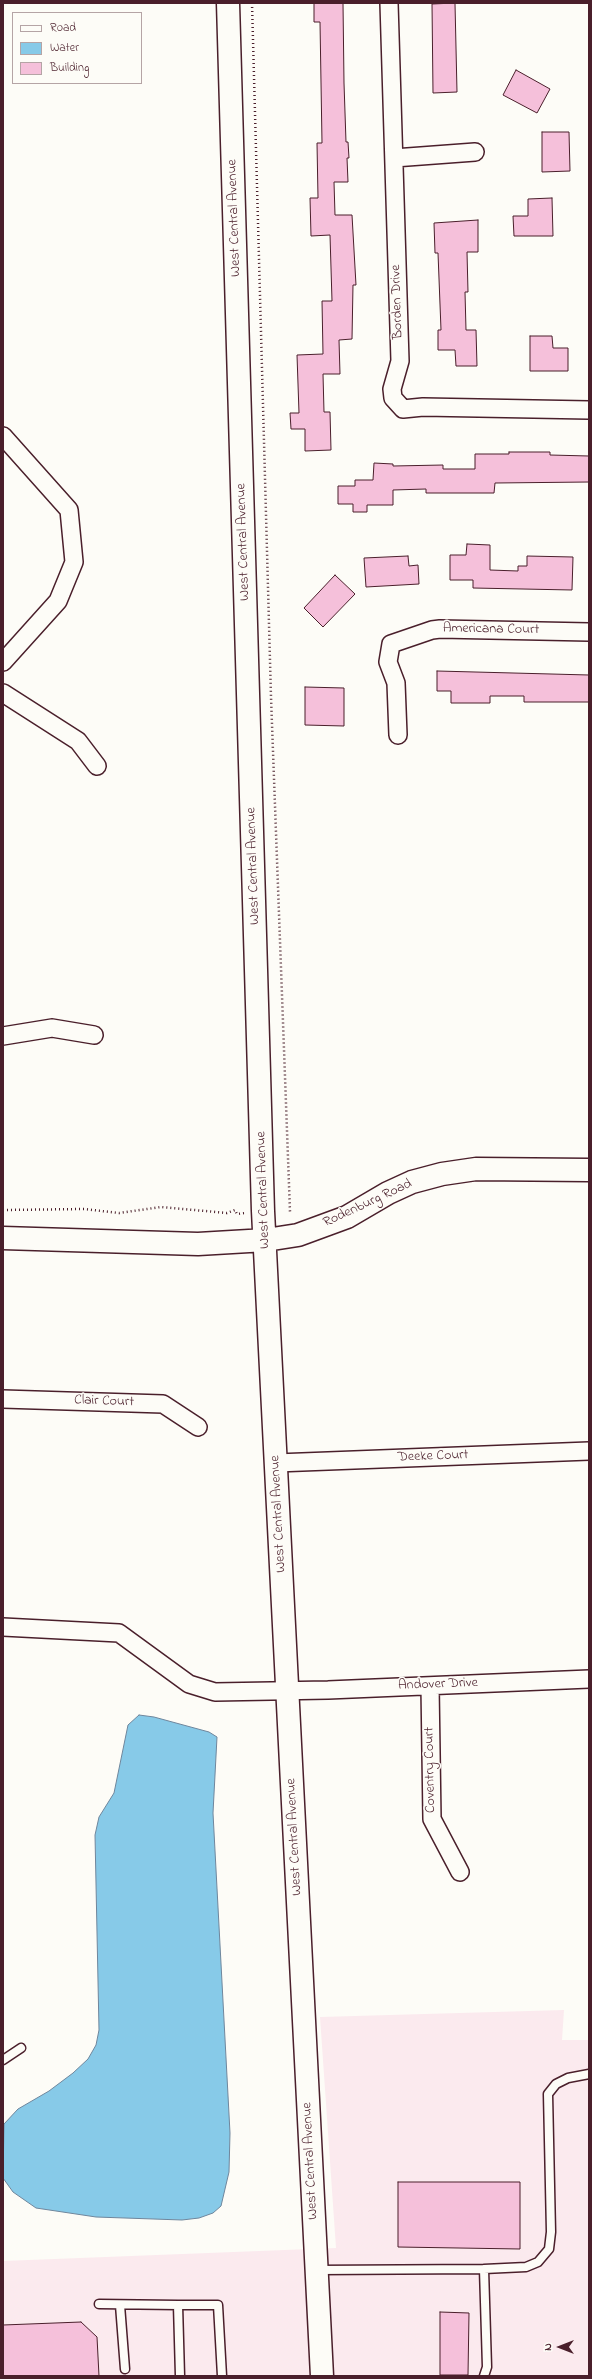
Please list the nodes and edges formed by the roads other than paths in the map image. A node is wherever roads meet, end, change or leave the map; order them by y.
1 (228, 3) edge
2 (389, 3) edge
3 (475, 152) dead end
4 (394, 158) junction
5 (589, 410) edge
6 (3, 436) edge
7 (589, 632) edge
8 (3, 662) edge
9 (3, 693) edge
10 (398, 735) dead end
11 (97, 766) dead end
12 (94, 1035) dead end
13 (3, 1036) edge
14 (589, 1170) edge
15 (3, 1238) edge
16 (266, 1240) junction
17 (3, 1399) edge
18 (198, 1427) dead end
19 (589, 1451) edge
20 (276, 1463) junction
21 (3, 1628) edge
22 (589, 1679) edge
23 (430, 1686) junction
24 (287, 1690) junction
25 (460, 1872) dead end
26 (21, 2048) dead end
27 (3, 2060) edge
28 (589, 2074) edge
29 (484, 2268) junction
30 (316, 2270) junction
31 (100, 2304) dead end
32 (120, 2305) junction
33 (178, 2305) junction
34 (125, 2369) dead end
35 (180, 2376) edge
36 (222, 2376) edge
37 (322, 2376) edge
38 (484, 2376) edge

1 - 16 street, West Central Avenue
2 - 4 street, Borden Drive
3 - 4 street
4 - 5 street, Borden Drive
6 - 8 street
7 - 10 street, Americana Court
9 - 11 street
12 - 13 street
14 - 16 street, Rodenburg Road
15 - 16 street, Rodenburg Road
16 - 20 street, West Central Avenue
17 - 18 street, Clair Court
19 - 20 street, Deeke Court
20 - 24 street, West Central Avenue
21 - 24 street, Andover Drive
22 - 23 street, Andover Drive
23 - 24 street, Andover Drive
23 - 25 street, Coventry Court
24 - 30 street, West Central Avenue
26 - 27 lane
28 - 29 lane
29 - 30 lane
29 - 38 lane
30 - 37 street, West Central Avenue
31 - 32 lane
32 - 33 lane
32 - 34 lane
33 - 35 lane
33 - 36 lane

